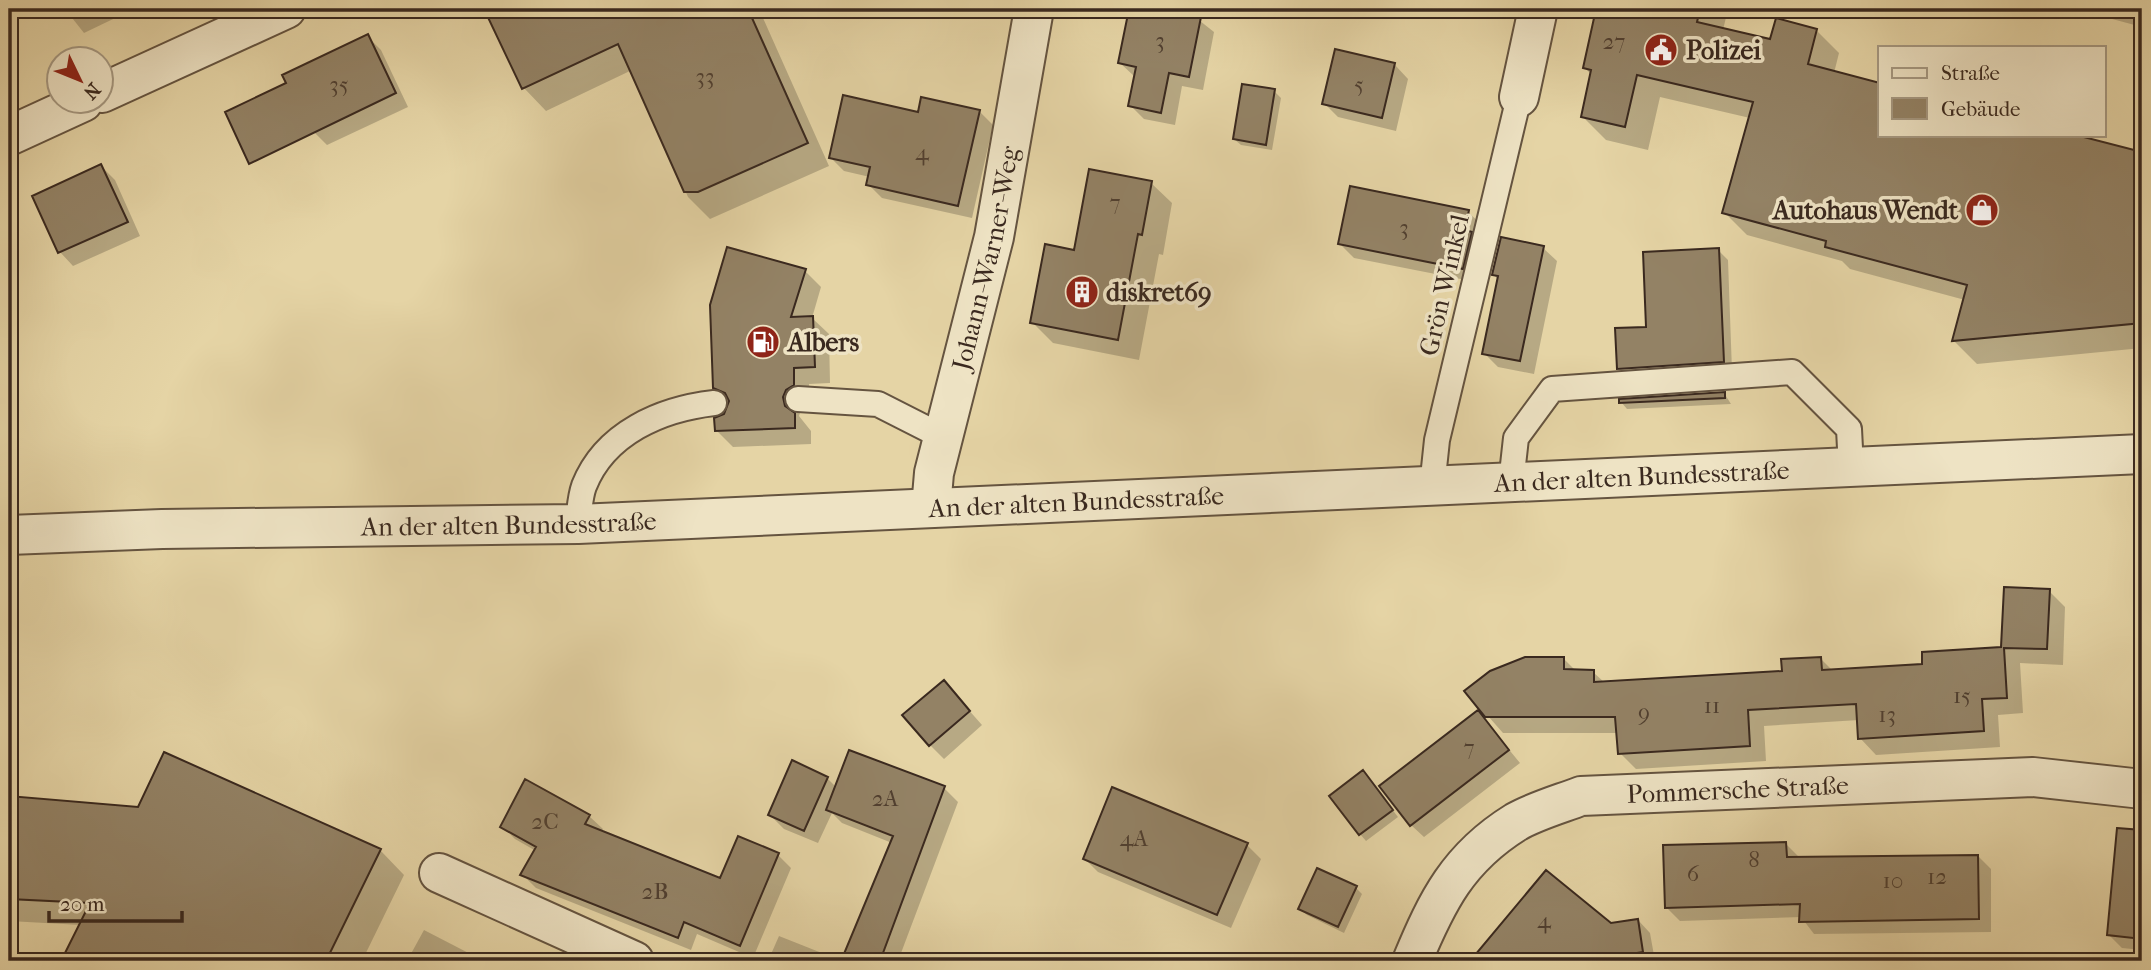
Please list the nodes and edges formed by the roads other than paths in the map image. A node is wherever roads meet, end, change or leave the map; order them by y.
1 (286, 9) edge
2 (1034, 9) edge
3 (1538, 9) edge
4 (116, 87) edge
5 (1519, 97) joint
6 (53, 116) edge
7 (9, 136) edge
8 (797, 398) dead end
9 (714, 403) dead end
10 (943, 437) junction
11 (2142, 454) edge
12 (1851, 468) junction
13 (1511, 483) junction
14 (1432, 487) junction
15 (931, 508) junction
16 (578, 524) junction
17 (9, 535) edge
18 (2142, 789) edge
19 (439, 873) dead end
20 (634, 961) edge
21 (1412, 961) edge

1 - 4 street
2 - 10 street, Johann-Warner-Weg
3 - 5 street
5 - 14 lane, Grön Winkel
6 - 7 street
8 - 10 lane
9 - 16 lane
10 - 15 street, Johann-Warner-Weg
11 - 12 street, An der alten Bundesstraße
12 - 13 street, An der alten Bundesstraße
12 - 13 lane
13 - 14 street, An der alten Bundesstraße
14 - 15 street, An der alten Bundesstraße
15 - 16 street, An der alten Bundesstraße
16 - 17 street, An der alten Bundesstraße
18 - 21 street, Pommersche Straße
19 - 20 street

